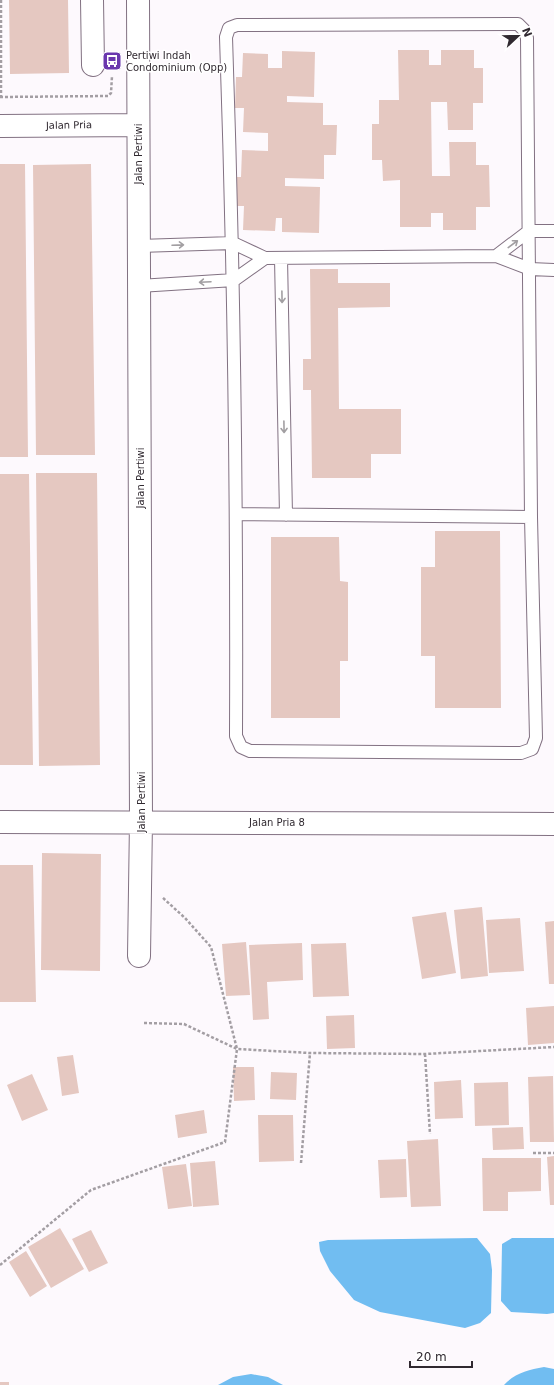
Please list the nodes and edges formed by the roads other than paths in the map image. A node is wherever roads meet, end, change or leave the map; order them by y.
1 (92, 0) edge
2 (138, 0) edge
3 (102, 69) road end
4 (138, 124) junction
5 (0, 126) edge
6 (529, 231) junction
7 (554, 231) edge
8 (233, 243) junction
9 (139, 246) junction
10 (496, 256) junction
11 (265, 258) junction
12 (281, 258) junction
13 (530, 269) junction
14 (554, 270) edge
15 (234, 280) junction
16 (139, 286) junction
17 (237, 514) junction
18 (286, 515) junction
19 (531, 517) junction
20 (141, 821) junction
21 (0, 822) edge
22 (554, 824) edge
23 (139, 956) dead end

1 - 3 street
2 - 4 street, Jalan Pertiwi
4 - 5 street, Jalan Pria
4 - 9 street, Jalan Pertiwi
6 - 7 lane
6 - 8 lane
10 -> 6 lane
6 - 13 lane
9 -> 8 lane
8 - 11 lane
8 - 15 lane
9 - 16 street, Jalan Pertiwi
10 - 12 lane
10 - 13 lane
11 - 12 lane
11 - 15 lane
12 -> 18 lane
13 - 14 lane
13 - 19 lane
15 -> 16 lane
15 - 17 lane
16 - 20 street, Jalan Pertiwi
17 - 18 lane
17 - 19 lane
18 - 19 lane
20 - 21 street, Jalan Pria 8
20 - 22 street, Jalan Pria 8
20 - 23 street, Jalan Pertiwi

